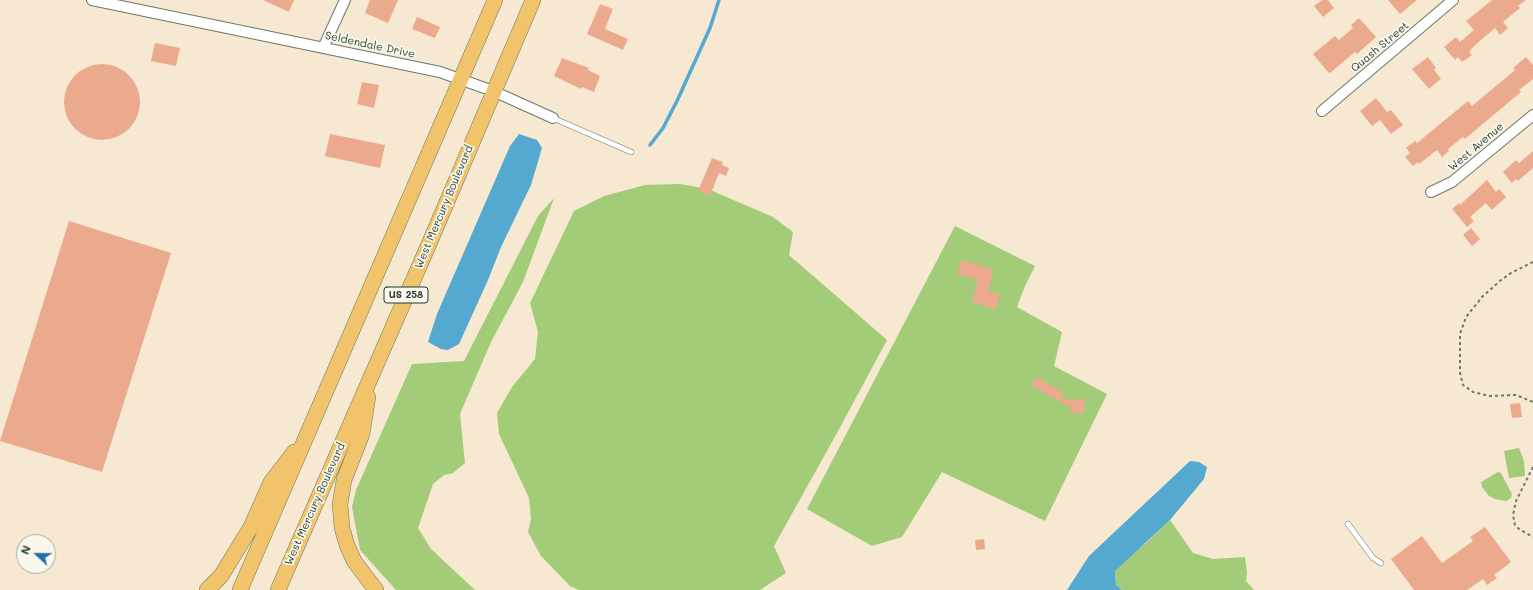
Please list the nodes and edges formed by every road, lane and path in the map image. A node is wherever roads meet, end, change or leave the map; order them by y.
1 (92, 0) edge
2 (345, 0) edge
3 (495, 0) edge
4 (533, 0) edge
5 (1453, 0) edge
6 (323, 48) junction
7 (462, 79) junction
8 (494, 91) junction
9 (1322, 111) dead end
10 (1533, 115) edge
11 (553, 118) joint
12 (631, 152) dead end
13 (1432, 192) dead end
14 (1533, 262) edge
15 (370, 377) junction
16 (1533, 402) edge
17 (308, 434) junction
18 (1533, 467) edge
19 (1348, 524) dead end
20 (1533, 537) edge
21 (1381, 563) dead end
22 (207, 590) edge
23 (240, 590) edge
24 (278, 590) edge
25 (376, 590) edge

1 - 6 street, Seldendale Drive
2 - 6 street
3 - 7 main road, US 258
4 - 8 main road, West Mercury Boulevard / US 258
5 - 9 street, Quash Street
6 - 7 street, Seldendale Drive
7 - 8 street, Seldendale Drive
7 - 17 main road, US 258
8 - 11 street, Seldendale Drive
8 - 15 main road, West Mercury Boulevard / US 258
10 - 13 street, West Avenue
11 - 12 lane, Seldendale Drive
14 - 16 path
15 - 24 main road, West Mercury Boulevard / US 258
15 - 25 main road
17 - 22 main road
17 - 23 main road, US 258
18 - 20 path
19 - 21 lane

